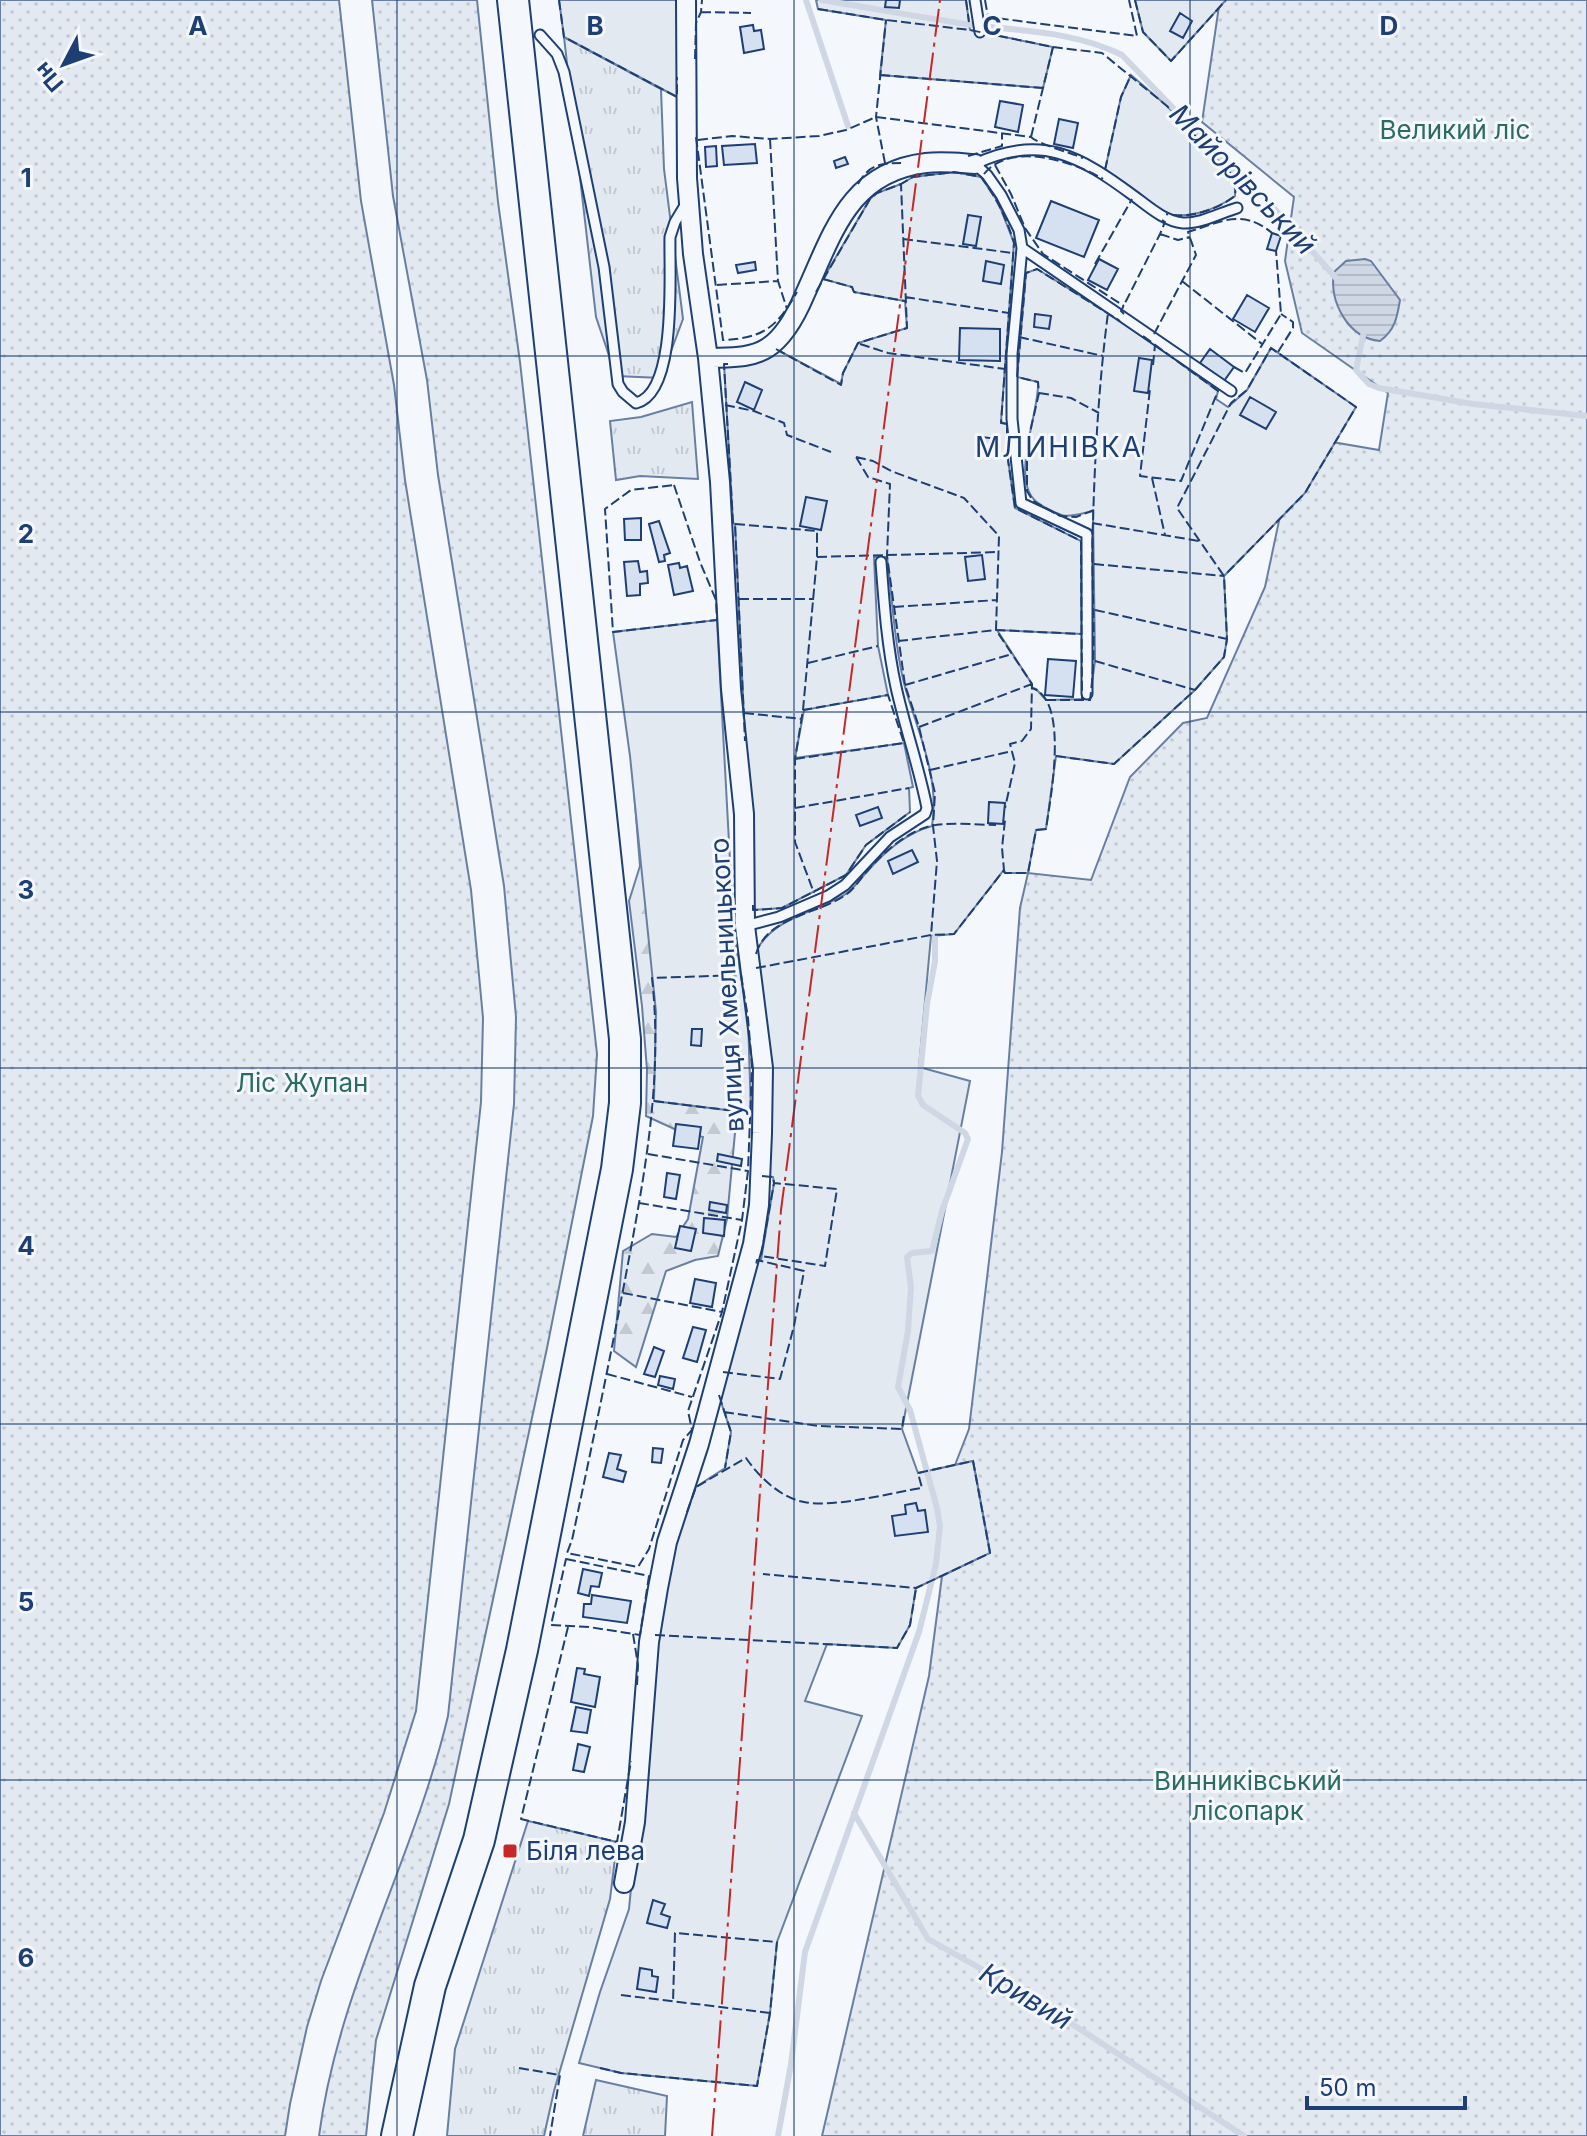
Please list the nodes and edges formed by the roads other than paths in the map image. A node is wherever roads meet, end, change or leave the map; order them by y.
1 (513, 0) edge
2 (686, 0) edge
3 (975, 0) edge
4 (980, 28) dead end
5 (540, 35) dead end
6 (975, 164) junction
7 (689, 200) junction
8 (1237, 208) dead end
9 (1022, 248) junction
10 (708, 358) junction
11 (1231, 391) dead end
12 (881, 562) dead end
13 (1087, 694) dead end
14 (745, 926) junction
15 (624, 1883) dead end
16 (397, 2136) edge

1 - 16 main road
2 - 7 street, вулиця Хмельницького
3 - 4 lane
5 - 7 lane
6 - 8 lane
6 - 9 lane
6 - 10 street
7 - 10 street, вулиця Хмельницького
9 - 11 lane
9 - 13 lane
10 - 14 street, вулиця Хмельницького
12 - 14 lane
14 - 15 street, вулиця Хмельницького

